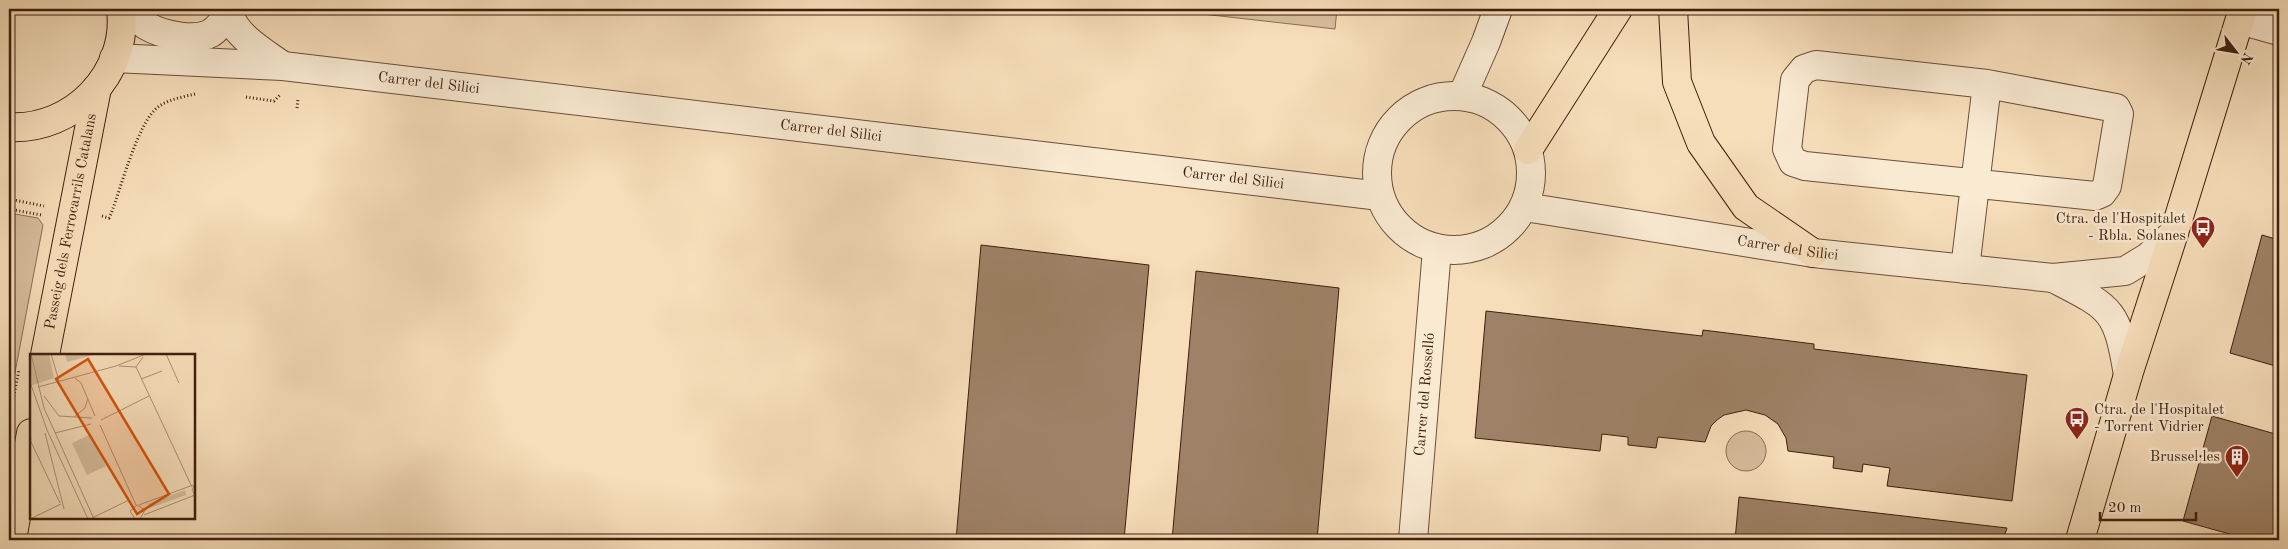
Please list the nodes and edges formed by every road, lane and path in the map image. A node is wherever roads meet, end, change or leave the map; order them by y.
1 (121, 9) edge
2 (126, 9) edge
3 (1498, 9) edge
4 (1618, 9) edge
5 (1673, 9) edge
6 (229, 11) edge
7 (2241, 14) edge
8 (2279, 31) edge
9 (114, 58) junction
10 (283, 66) junction
11 (1987, 84) junction
12 (97, 88) junction
13 (198, 94) dead end
14 (1463, 94) junction
15 (280, 95) dead end
16 (245, 97) dead end
17 (298, 98) dead end
18 (297, 108) dead end
19 (9, 127) edge
20 (1528, 150) junction
21 (1976, 183) junction
22 (1380, 196) junction
23 (9, 199) edge
24 (44, 206) dead end
25 (1525, 206) junction
26 (9, 209) edge
27 (44, 216) dead end
28 (105, 217) dead end
29 (2174, 234) junction
30 (1438, 249) junction
31 (1813, 253) junction
32 (1965, 269) junction
33 (2053, 278) junction
34 (45, 354) edge
35 (2128, 374) junction
36 (30, 439) edge
37 (12, 540) edge
38 (1413, 540) edge
39 (2080, 540) edge

1 - 9 main road
2 - 6 street
3 - 14 street
4 - 20 main road
5 - 31 main road
6 - 10 street
7 - 8 street
7 - 29 main road
9 - 10 street, Carrer del Silici
9 - 12 main road
10 - 22 street, Carrer del Silici
11 - 21 street
11 - 21 street
11 - 21 street
12 - 19 main road
12 - 34 main road, Passeig dels Ferrocarrils Catalans
13 - 28 path
14 - 20 street
14 - 22 street
15 - 16 path
17 - 18 path
20 - 25 street
21 - 32 street
22 - 30 street
23 - 24 path, Passeig dels Ferrocarrils Catalans
25 - 30 street
25 - 31 street, Carrer del Silici
26 - 27 path, Passeig dels Ferrocarrils Catalans
29 - 33 street, Carrer del Silici
29 - 35 main road
30 - 38 street, Carrer del Rosselló
31 - 32 street, Carrer del Silici
32 - 33 street, Carrer del Silici
33 - 35 street, Carrer del Silici
35 - 39 main road
36 - 37 main road

